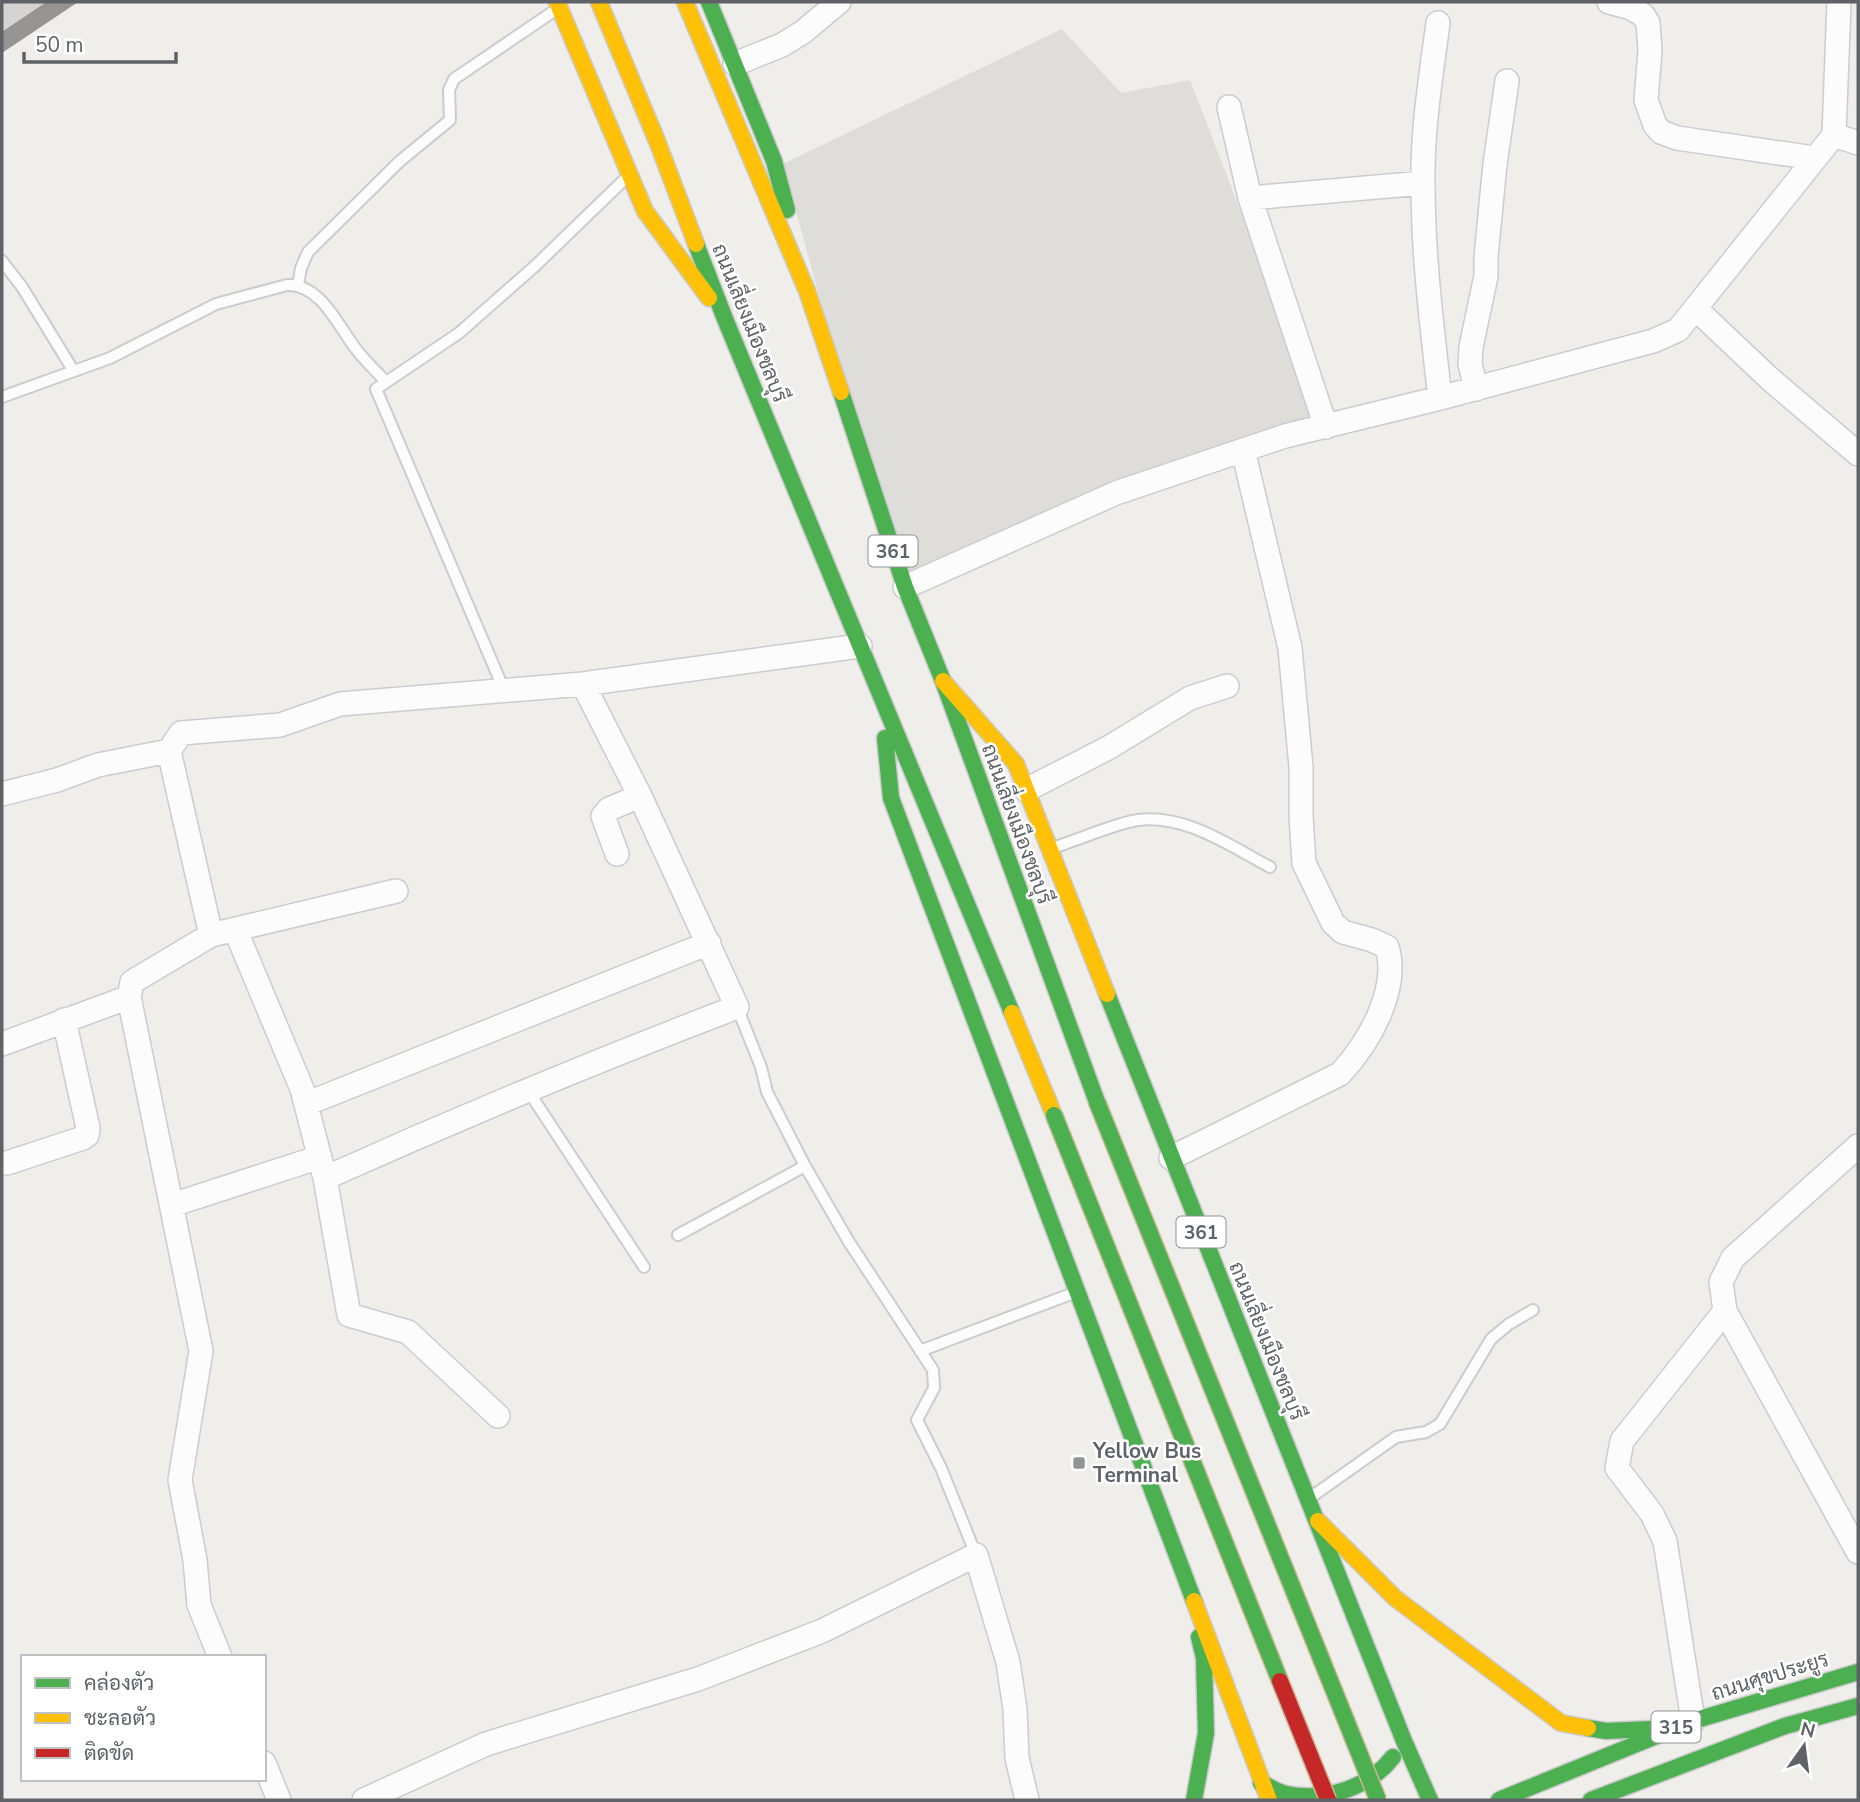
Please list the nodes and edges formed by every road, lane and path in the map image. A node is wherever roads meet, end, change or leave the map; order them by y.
1 (599, 2) edge
2 (685, 2) edge
3 (709, 2) edge
4 (839, 2) edge
5 (1609, 2) edge
6 (1839, 2) edge
7 (558, 4) edge
8 (1438, 23) dead end
9 (735, 64) junction
10 (1507, 81) dead end
11 (1229, 107) dead end
12 (1834, 135) junction
13 (1858, 143) edge
14 (1814, 158) junction
15 (628, 176) junction
16 (1423, 183) junction
17 (1250, 198) junction
18 (2, 261) edge
19 (298, 285) junction
20 (807, 291) junction
21 (1697, 310) junction
22 (724, 319) junction
23 (73, 370) junction
24 (386, 382) junction
25 (1476, 388) junction
26 (2, 397) edge
27 (1440, 398) junction
28 (1326, 427) junction
29 (1243, 450) junction
30 (1858, 454) edge
31 (905, 587) junction
32 (860, 646) junction
33 (943, 681) junction
34 (583, 684) junction
35 (1227, 686) dead end
36 (504, 691) junction
37 (881, 697) junction
38 (169, 751) junction
39 (1026, 790) junction
40 (2, 794) edge
41 (640, 796) junction
42 (1049, 849) junction
43 (617, 854) dead end
44 (1270, 867) dead end
45 (396, 891) dead end
46 (234, 929) junction
47 (211, 934) junction
48 (709, 943) junction
49 (129, 997) junction
50 (737, 1007) junction
51 (64, 1020) junction
52 (2, 1044) edge
53 (527, 1089) junction
54 (306, 1104) junction
55 (1858, 1146) edge
56 (1171, 1158) junction
57 (7, 1163) dead end
58 (805, 1166) junction
59 (322, 1168) junction
60 (172, 1205) junction
61 (678, 1235) dead end
62 (644, 1267) dead end
63 (1078, 1291) junction
64 (1532, 1310) dead end
65 (1725, 1311) junction
66 (920, 1351) junction
67 (498, 1416) dead end
68 (1308, 1499) junction
69 (1318, 1521) junction
70 (1858, 1552) edge
71 (976, 1555) junction
72 (1186, 1584) junction
73 (219, 1655) edge
74 (1858, 1672) edge
75 (1858, 1706) edge
76 (1684, 1724) junction
77 (1404, 1741) junction
78 (1686, 1762) junction
79 (266, 1768) edge
80 (1261, 1783) junction
81 (1662, 1791) dead end
82 (279, 1800) edge
83 (364, 1800) edge
84 (1027, 1800) edge
85 (1194, 1800) edge
86 (1269, 1800) edge
87 (1328, 1800) edge
88 (1378, 1800) edge
89 (1430, 1800) edge
90 (1499, 1800) edge
91 (1591, 1800) edge

1 - 22 main road, ถนนเลี่ยงเมืองชลบุรี
2 - 20 main road, ถนนเลี่ยงเมืองชลบุรี / 361
3 - 9 main road, 361
4 - 9 street
5 - 14 street
6 - 12 street
7 - 15 main road
7 - 19 lane
8 - 16 street
9 - 20 main road, 361
10 - 25 street
11 - 17 street
12 - 13 street
12 - 14 street
14 - 21 street
15 - 22 main road
15 - 24 lane
16 - 17 street
16 - 27 street
17 - 28 street
18 - 23 lane
19 - 23 lane
19 - 24 lane
20 - 31 main road, ถนนเลี่ยงเมืองชลบุรี / 361
21 - 25 street
21 - 30 street
22 - 32 main road, ถนนเลี่ยงเมืองชลบุรี
23 - 26 lane
24 - 36 lane
25 - 27 street
27 - 28 street
28 - 29 street
29 - 31 street
29 - 56 street
31 - 33 main road, ถนนเลี่ยงเมืองชลบุรี / 361
32 - 34 street
32 - 37 main road, ถนนเลี่ยงเมืองชลบุรี
33 - 39 main road, ถนนเลี่ยงเมืองชลบุรี / 361
33 - 88 main road, ถนนเลี่ยงเมืองชลบุรี / 361, bridge
34 - 36 street
34 - 41 street
35 - 39 street
36 - 38 street
37 - 63 main road, ถนนเลี่ยงเมืองชลบุรี
37 - 87 main road, ถนนเลี่ยงเมืองชลบุรี, bridge
38 - 40 street
38 - 47 street
39 - 42 main road, ถนนเลี่ยงเมืองชลบุรี / 361
41 - 43 street
41 - 48 street
42 - 44 lane
42 - 56 main road, ถนนเลี่ยงเมืองชลบุรี / 361
45 - 46 street
46 - 47 street
46 - 54 street
47 - 49 street
48 - 50 street
48 - 54 street
49 - 51 street
49 - 60 street
50 - 53 street
50 - 58 lane
51 - 52 street
51 - 57 street
53 - 59 street
53 - 62 lane
54 - 59 street
55 - 65 street
56 - 68 main road, ถนนเลี่ยงเมืองชลบุรี / 361
58 - 61 lane
58 - 66 lane
59 - 60 street
59 - 67 street
60 - 73 street
63 - 66 lane
63 - 72 main road, ถนนเลี่ยงเมืองชลบุรี
64 - 68 lane
65 - 70 street
65 - 76 street
66 - 71 lane
68 - 69 main road, ถนนเลี่ยงเมืองชลบุรี / 361
69 - 76 main road
69 - 77 main road, ถนนเลี่ยงเมืองชลบุรี / 361
71 - 83 street
71 - 84 street
72 - 80 main road, ถนนเลี่ยงเมืองชลบุรี
72 - 85 main road
74 - 76 main road, ถนนศุขประยูร / 315
75 - 78 main road, 315
76 - 90 main road, ถนนศุขประยูร / 315
77 - 80 main road
77 - 89 main road, ถนนเลี่ยงเมืองชลบุรี / 361
78 - 81 main road
78 - 91 main road, 315
79 - 82 street
80 - 86 main road, ถนนเลี่ยงเมืองชลบุรี

